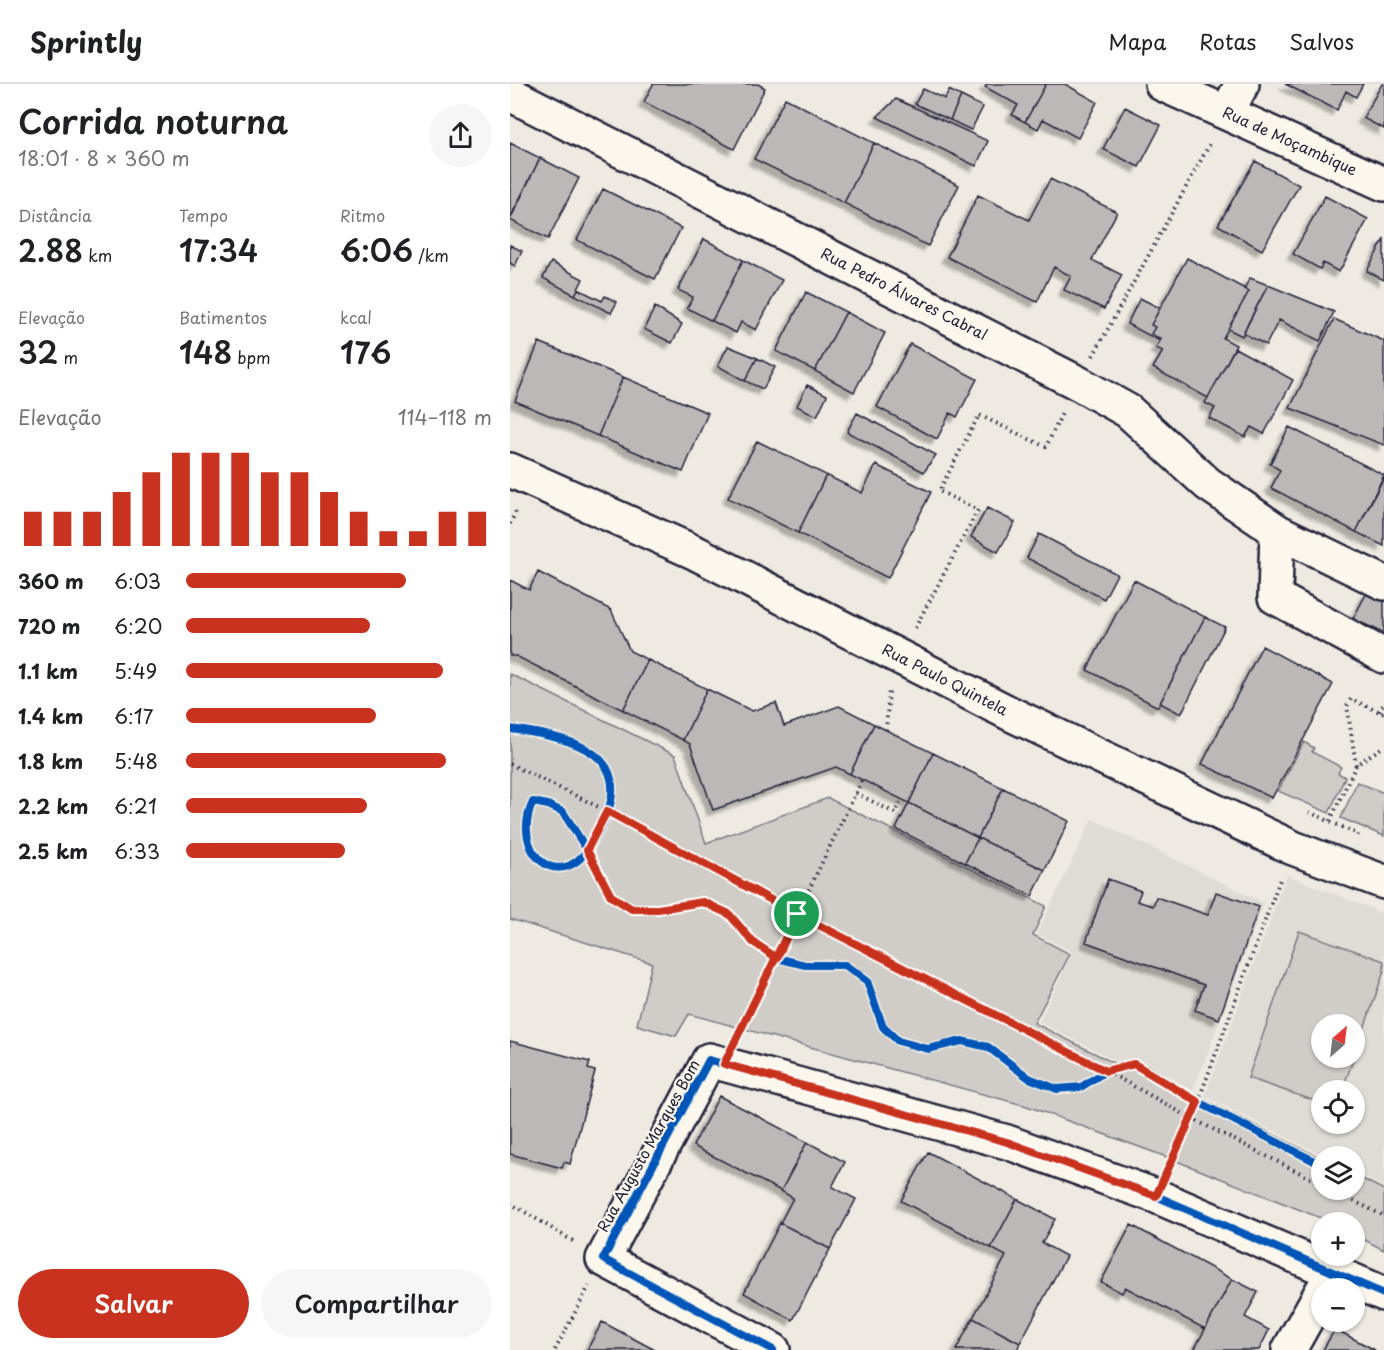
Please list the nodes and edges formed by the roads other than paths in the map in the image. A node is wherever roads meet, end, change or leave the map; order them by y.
1 (1162, 84) edge
2 (1242, 84) edge
3 (510, 94) edge
4 (1227, 112) junction
5 (1384, 184) edge
6 (510, 470) edge
7 (1277, 531) junction
8 (1384, 583) edge
9 (1384, 656) edge
10 (1384, 882) edge
11 (1316, 1278) edge
12 (1365, 1290) edge
13 (1384, 1294) edge
14 (1311, 1310) edge
15 (773, 1350) edge
16 (1289, 1350) edge

1 - 4 street, Rua de Moçambique
2 - 4 street
3 - 7 street, Rua Pedro Álvares Cabral
4 - 5 street, Rua de Moçambique
6 - 10 street, Rua Paulo Quintela
7 - 8 street, Rua Pedro Álvares Cabral
7 - 9 street
11 - 15 street, Rua Augusto Marques Bom
12 - 13 street, Rua Augusto Marques Bom
14 - 16 street

